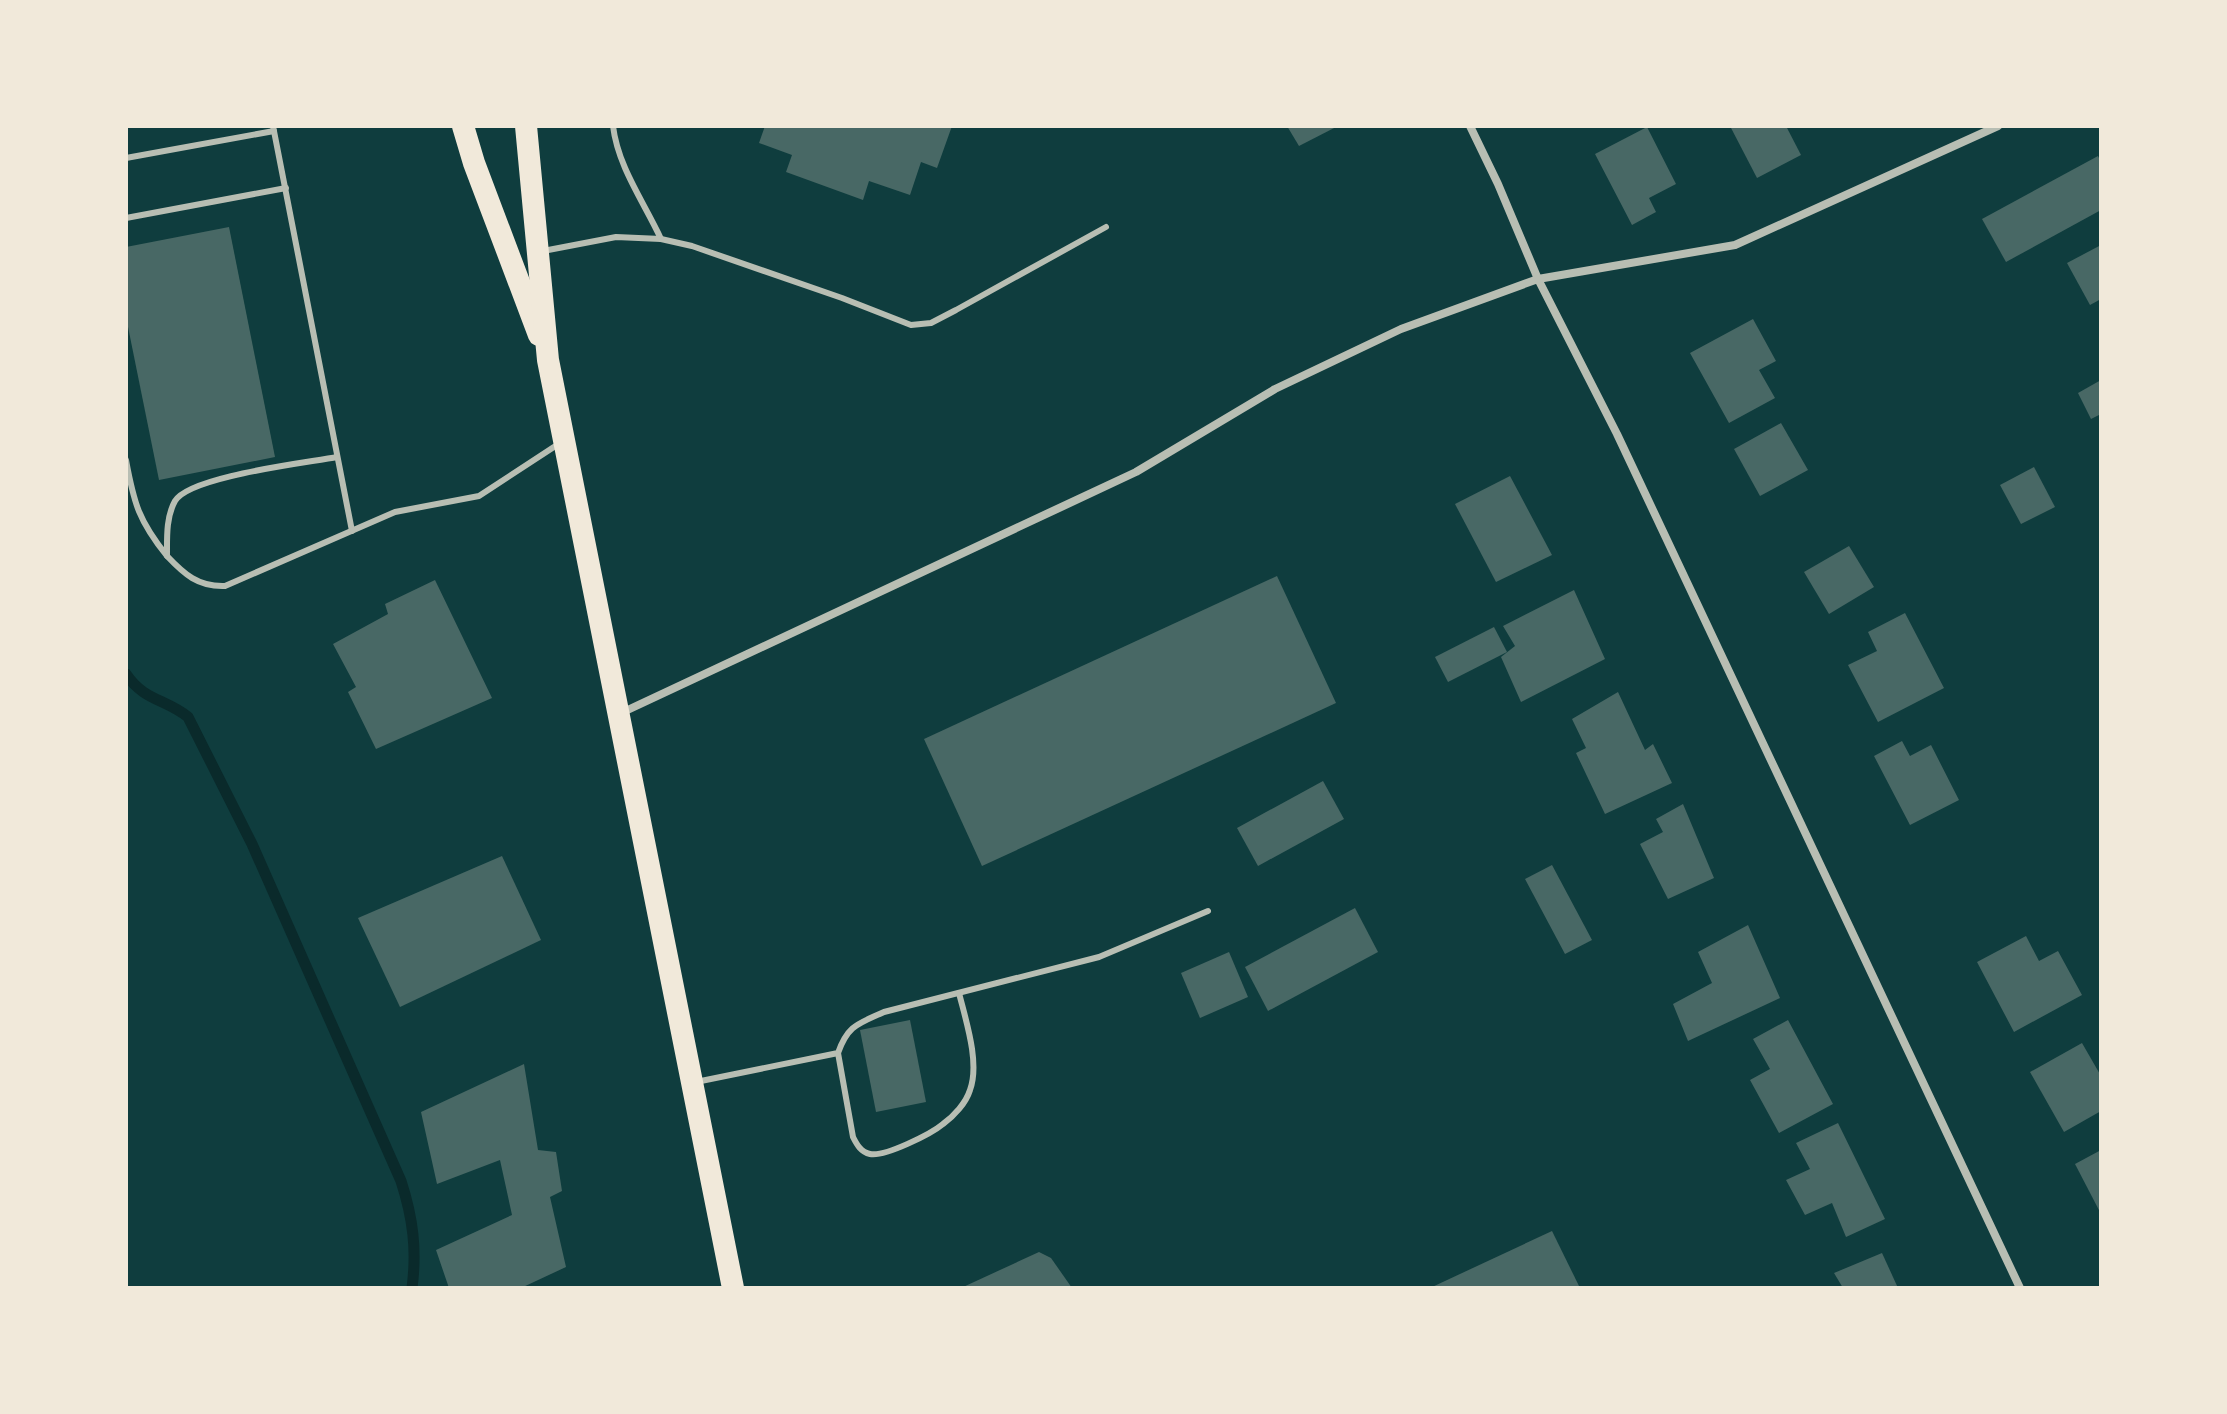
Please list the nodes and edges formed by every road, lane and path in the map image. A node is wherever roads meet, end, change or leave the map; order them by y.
1 (463, 126) edge
2 (526, 126) edge
3 (613, 126) edge
4 (1470, 126) edge
5 (1998, 126) edge
6 (273, 128) edge
7 (126, 158) edge
8 (286, 188) junction
9 (126, 218) edge
10 (1106, 227) dead end
11 (661, 239) junction
12 (540, 251) junction
13 (509, 257) junction
14 (1538, 279) junction
15 (548, 360) junction
16 (564, 439) junction
17 (337, 457) junction
18 (126, 460) edge
19 (352, 531) junction
20 (167, 556) junction
21 (619, 714) junction
22 (1208, 911) dead end
23 (959, 993) junction
24 (838, 1053) junction
25 (693, 1082) junction
26 (733, 1288) edge
27 (2020, 1288) edge

1 - 13 highway
2 - 12 highway
3 - 11 lane
4 - 14 street
5 - 14 street
6 - 7 lane
6 - 8 lane
8 - 9 lane
8 - 17 lane
10 - 11 lane
11 - 12 lane
12 - 13 lane
12 - 15 highway
13 - 15 highway
14 - 21 street
14 - 27 street
15 - 16 highway
16 - 19 lane
16 - 21 highway
17 - 19 lane
17 - 20 lane
18 - 20 lane
19 - 20 lane
21 - 25 highway
22 - 23 lane
23 - 24 lane
23 - 24 lane
24 - 25 lane
25 - 26 highway

